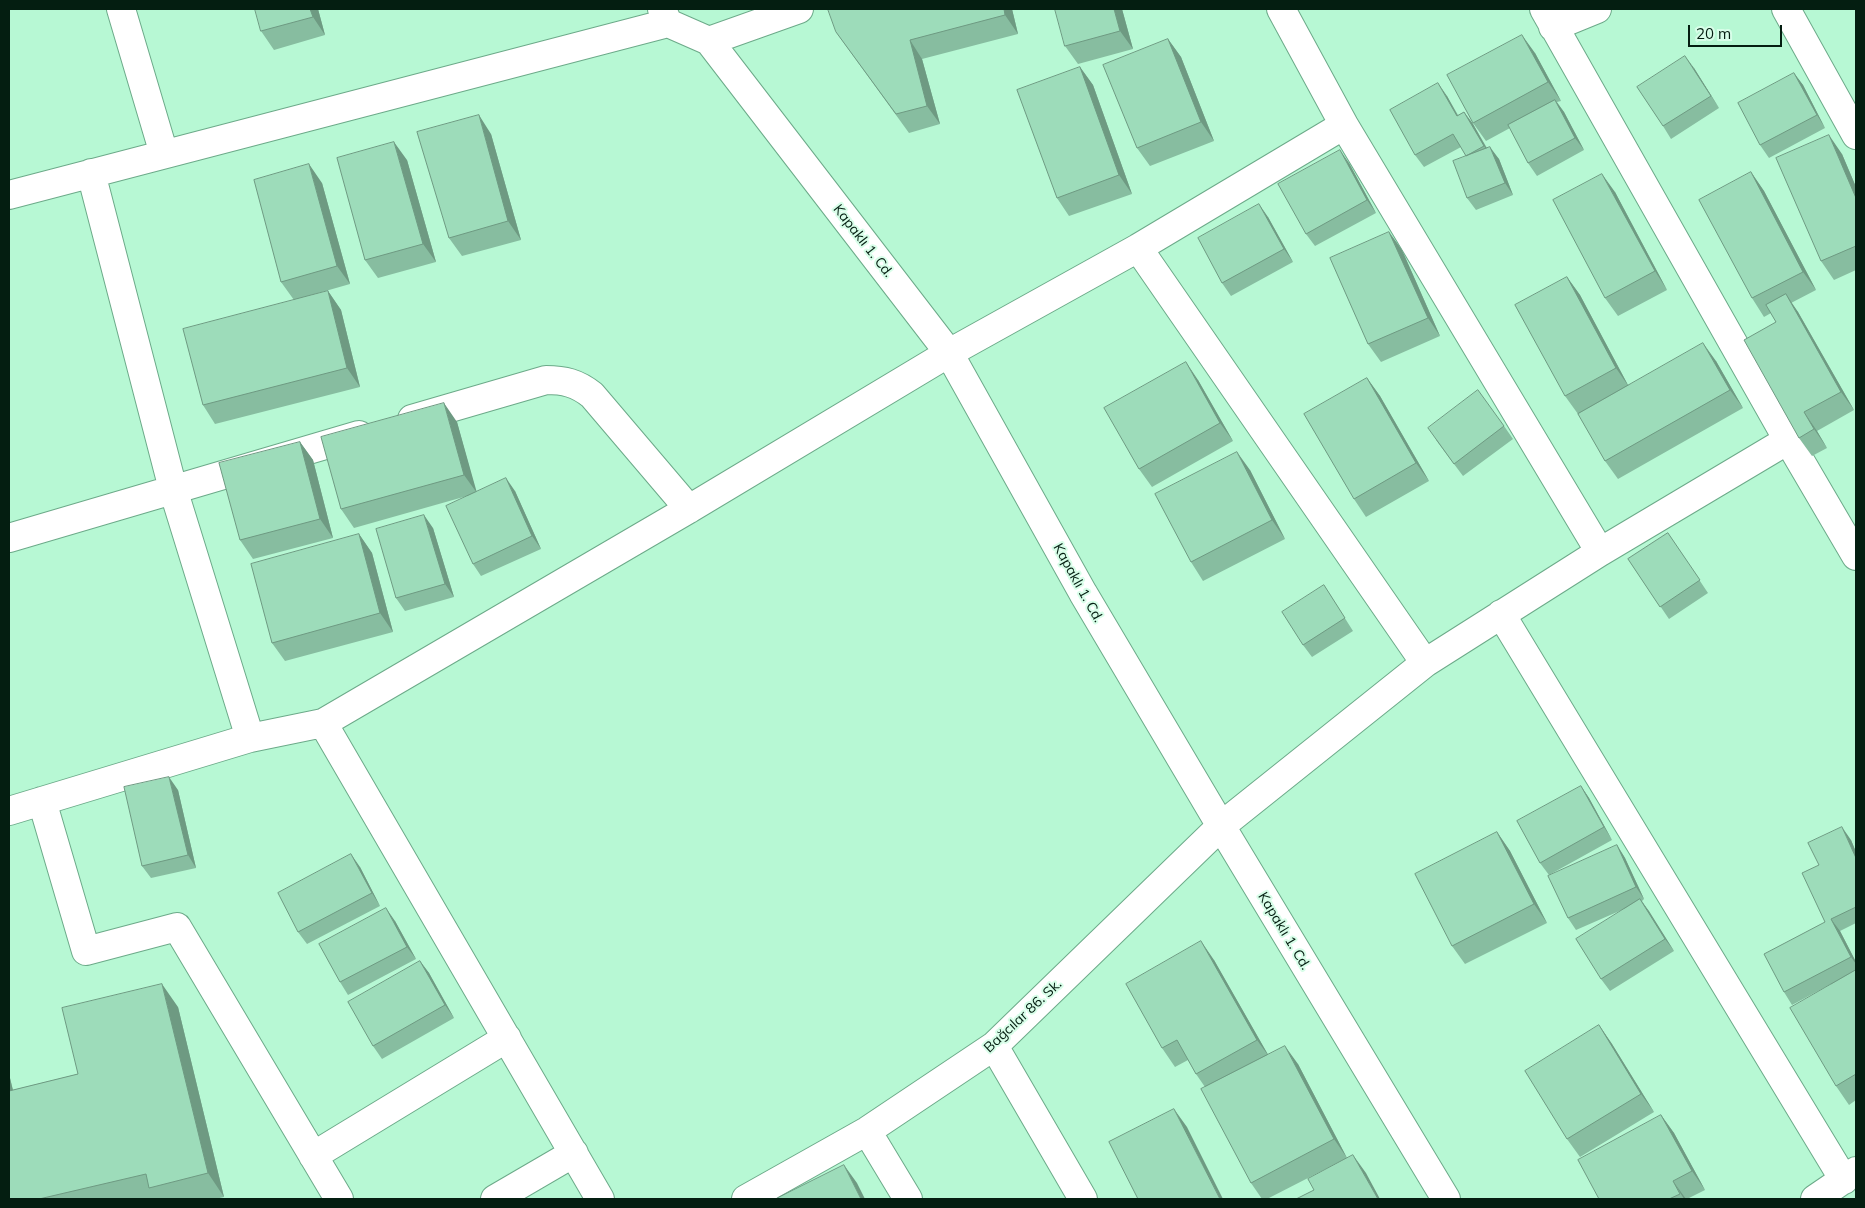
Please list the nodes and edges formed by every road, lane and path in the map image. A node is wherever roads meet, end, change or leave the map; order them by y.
1 (121, 9) edge
2 (799, 9) edge
3 (1281, 9) edge
4 (1597, 9) edge
5 (1786, 9) edge
6 (665, 16) edge
7 (1549, 18) edge
8 (709, 41) junction
9 (1344, 125) junction
10 (1856, 135) edge
11 (164, 154) junction
12 (91, 173) junction
13 (9, 195) edge
14 (1138, 248) junction
15 (949, 353) junction
16 (1788, 440) junction
17 (173, 489) junction
18 (689, 509) junction
19 (9, 538) edge
20 (1600, 552) junction
21 (1856, 556) edge
22 (1501, 614) junction
23 (1425, 663) junction
24 (323, 723) junction
25 (250, 738) junction
26 (42, 801) junction
27 (9, 811) edge
28 (1221, 826) junction
29 (507, 1038) junction
30 (994, 1046) junction
31 (867, 1131) junction
32 (574, 1153) junction
33 (313, 1156) junction
34 (1850, 1176) edge
35 (339, 1199) edge
36 (495, 1199) edge
37 (600, 1199) edge
38 (746, 1199) edge
39 (908, 1199) edge
40 (1083, 1199) edge
41 (1446, 1199) edge
42 (1815, 1199) edge

1 - 11 street
2 - 8 street
3 - 9 street
4 - 7 street
5 - 10 street
6 - 8 street, Kapaklı 1. Cd.
6 - 11 street
7 - 16 street
8 - 15 street, Kapaklı 1. Cd.
9 - 14 street
9 - 20 street
11 - 12 street
12 - 13 street
12 - 17 street
14 - 15 street
14 - 23 street
15 - 18 street
15 - 28 street, Kapaklı 1. Cd.
16 - 20 street, Bağcılar 86. Sk.
16 - 21 street
17 - 18 street
17 - 19 street
17 - 25 street
18 - 24 street
20 - 22 street, Bağcılar 86. Sk.
22 - 23 street, Bağcılar 86. Sk.
22 - 34 street
23 - 28 street, Bağcılar 86. Sk.
24 - 25 street
24 - 29 street
25 - 26 street
26 - 27 street
26 - 33 street
28 - 30 street, Bağcılar 86. Sk.
28 - 41 street, Kapaklı 1. Cd.
29 - 32 street
29 - 33 street
30 - 31 street, Bağcılar 86. Sk.
30 - 40 street
31 - 38 street, Bağcılar 86. Sk.
31 - 39 street
32 - 36 street
32 - 37 street
33 - 35 street
34 - 42 street

